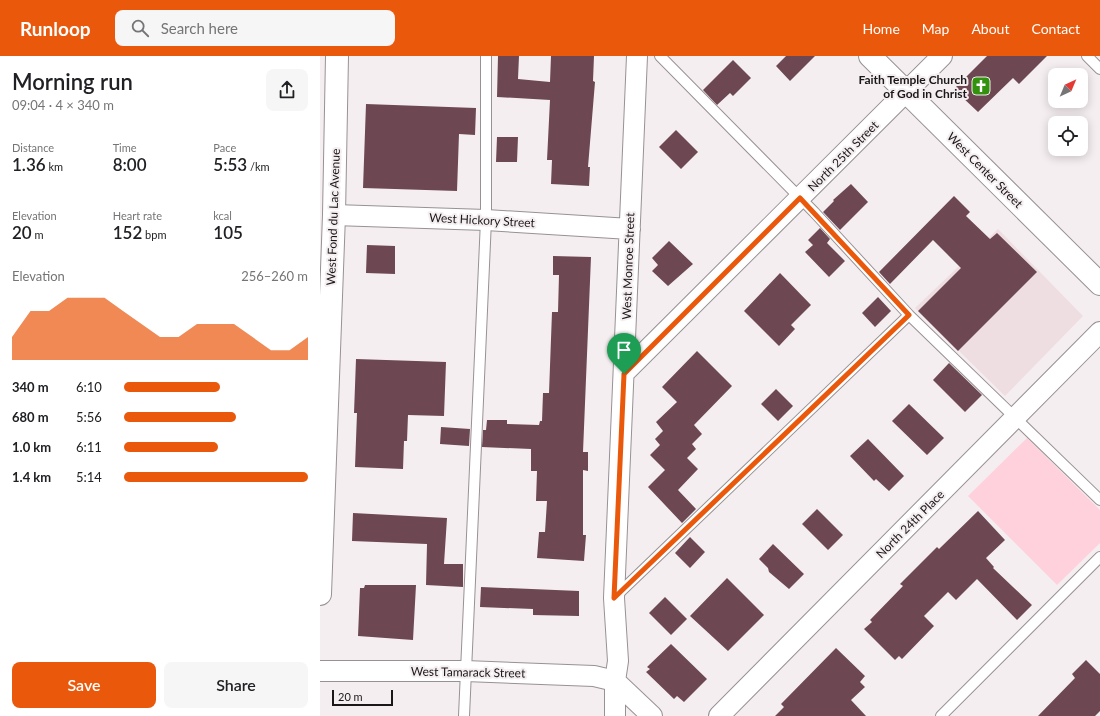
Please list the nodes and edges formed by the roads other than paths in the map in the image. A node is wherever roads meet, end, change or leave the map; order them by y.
1 (337, 56) edge
2 (486, 56) edge
3 (637, 56) edge
4 (660, 56) edge
5 (870, 56) edge
6 (942, 56) edge
7 (1087, 56) edge
8 (1100, 69) edge
9 (907, 92) junction
10 (800, 198) junction
11 (334, 215) junction
12 (486, 220) junction
13 (630, 229) junction
14 (1100, 284) edge
15 (909, 315) junction
16 (1100, 332) edge
17 (624, 374) junction
18 (1016, 417) junction
19 (1100, 500) edge
20 (1100, 558) edge
21 (320, 594) edge
22 (614, 598) junction
23 (320, 671) edge
24 (465, 671) junction
25 (615, 681) junction
26 (464, 716) edge
27 (615, 716) edge
28 (652, 716) edge
29 (719, 716) edge
30 (941, 716) edge

1 - 11 main road, West Fond du Lac Avenue
2 - 12 lane
3 - 13 street, West Monroe Street
4 - 10 lane
5 - 9 main road, West Center Street
6 - 9 street, North 25th Street
7 - 8 lane
9 - 10 street, North 25th Street
9 - 14 main road, West Center Street
10 - 15 lane
10 - 17 street, North 25th Street
11 - 12 street, West Hickory Street
11 - 21 main road, West Fond du Lac Avenue
12 - 13 street, West Hickory Street
12 - 24 lane
13 - 17 street, West Monroe Street
15 - 18 lane
15 - 22 lane
16 - 18 street, North 24th Place
17 - 22 street, West Monroe Street
18 - 19 lane
18 - 29 street, North 24th Place
20 - 30 lane
22 - 25 street, West Monroe Street
23 - 24 street, West Tamarack Street
24 - 25 street, West Tamarack Street
24 - 26 lane
25 - 27 street, West Monroe Street
25 - 28 street

